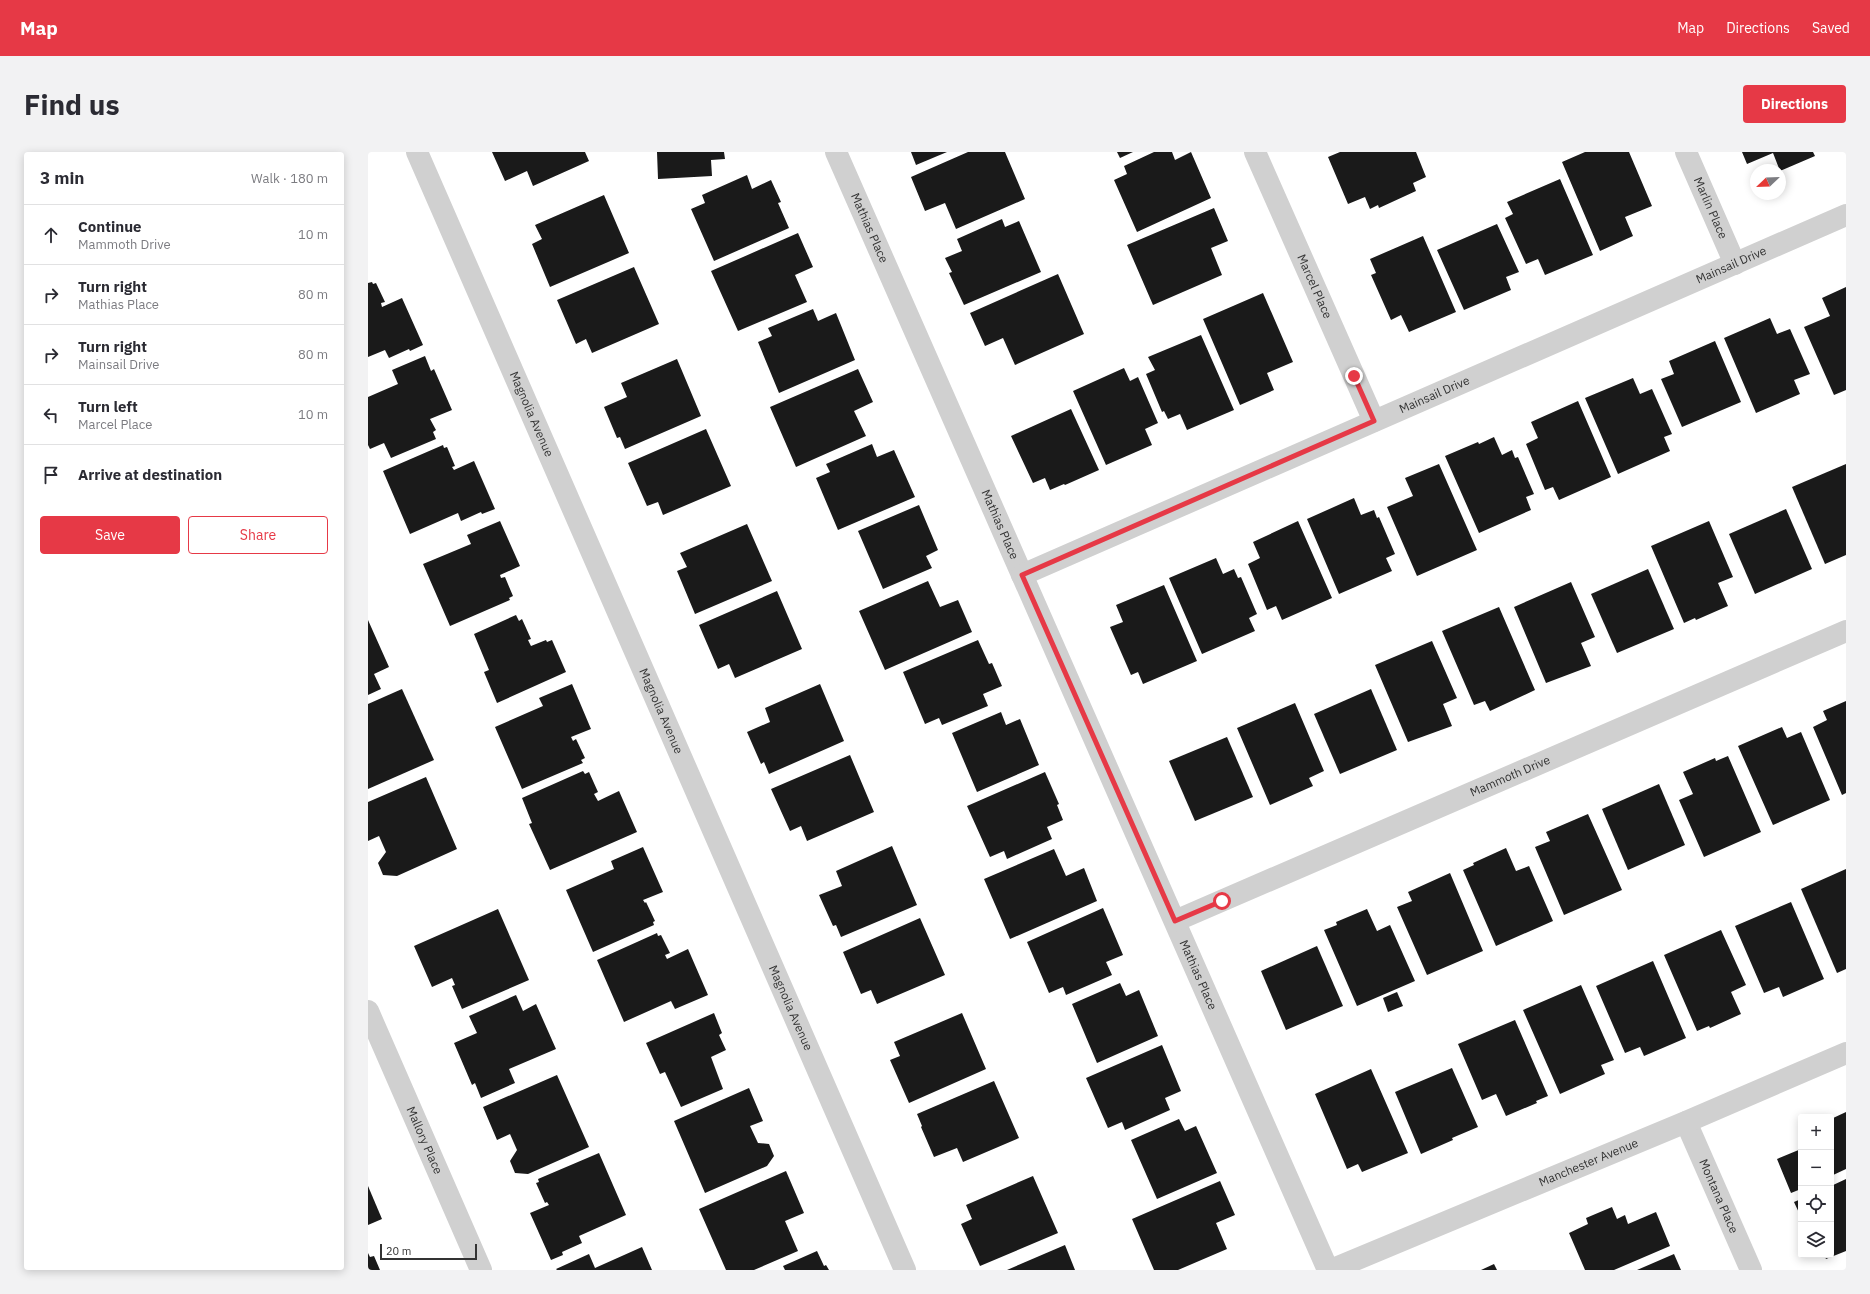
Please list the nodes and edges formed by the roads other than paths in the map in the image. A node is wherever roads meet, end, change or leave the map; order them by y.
1 (418, 152) edge
2 (836, 152) edge
3 (1255, 152) edge
4 (1686, 152) edge
5 (1846, 215) edge
6 (1735, 264) junction
7 (1374, 421) junction
8 (1022, 575) junction
9 (1846, 631) edge
10 (1175, 921) junction
11 (368, 1011) edge
12 (1846, 1053) edge
13 (1686, 1122) junction
14 (482, 1270) edge
15 (904, 1270) edge
16 (1328, 1270) edge
17 (1331, 1270) edge
18 (1751, 1270) edge

1 - 15 street, Magnolia Avenue
2 - 8 street, Mathias Place
3 - 7 street, Marcel Place
4 - 6 street, Marlin Place
5 - 6 street, Mainsail Drive
6 - 7 street, Mainsail Drive
7 - 8 street, Mainsail Drive
8 - 10 street, Mathias Place
9 - 10 street, Mammoth Drive
10 - 16 street, Mathias Place
11 - 14 street, Mallory Place
12 - 13 street, Manchester Avenue
13 - 17 street, Manchester Avenue
13 - 18 street, Montana Place

